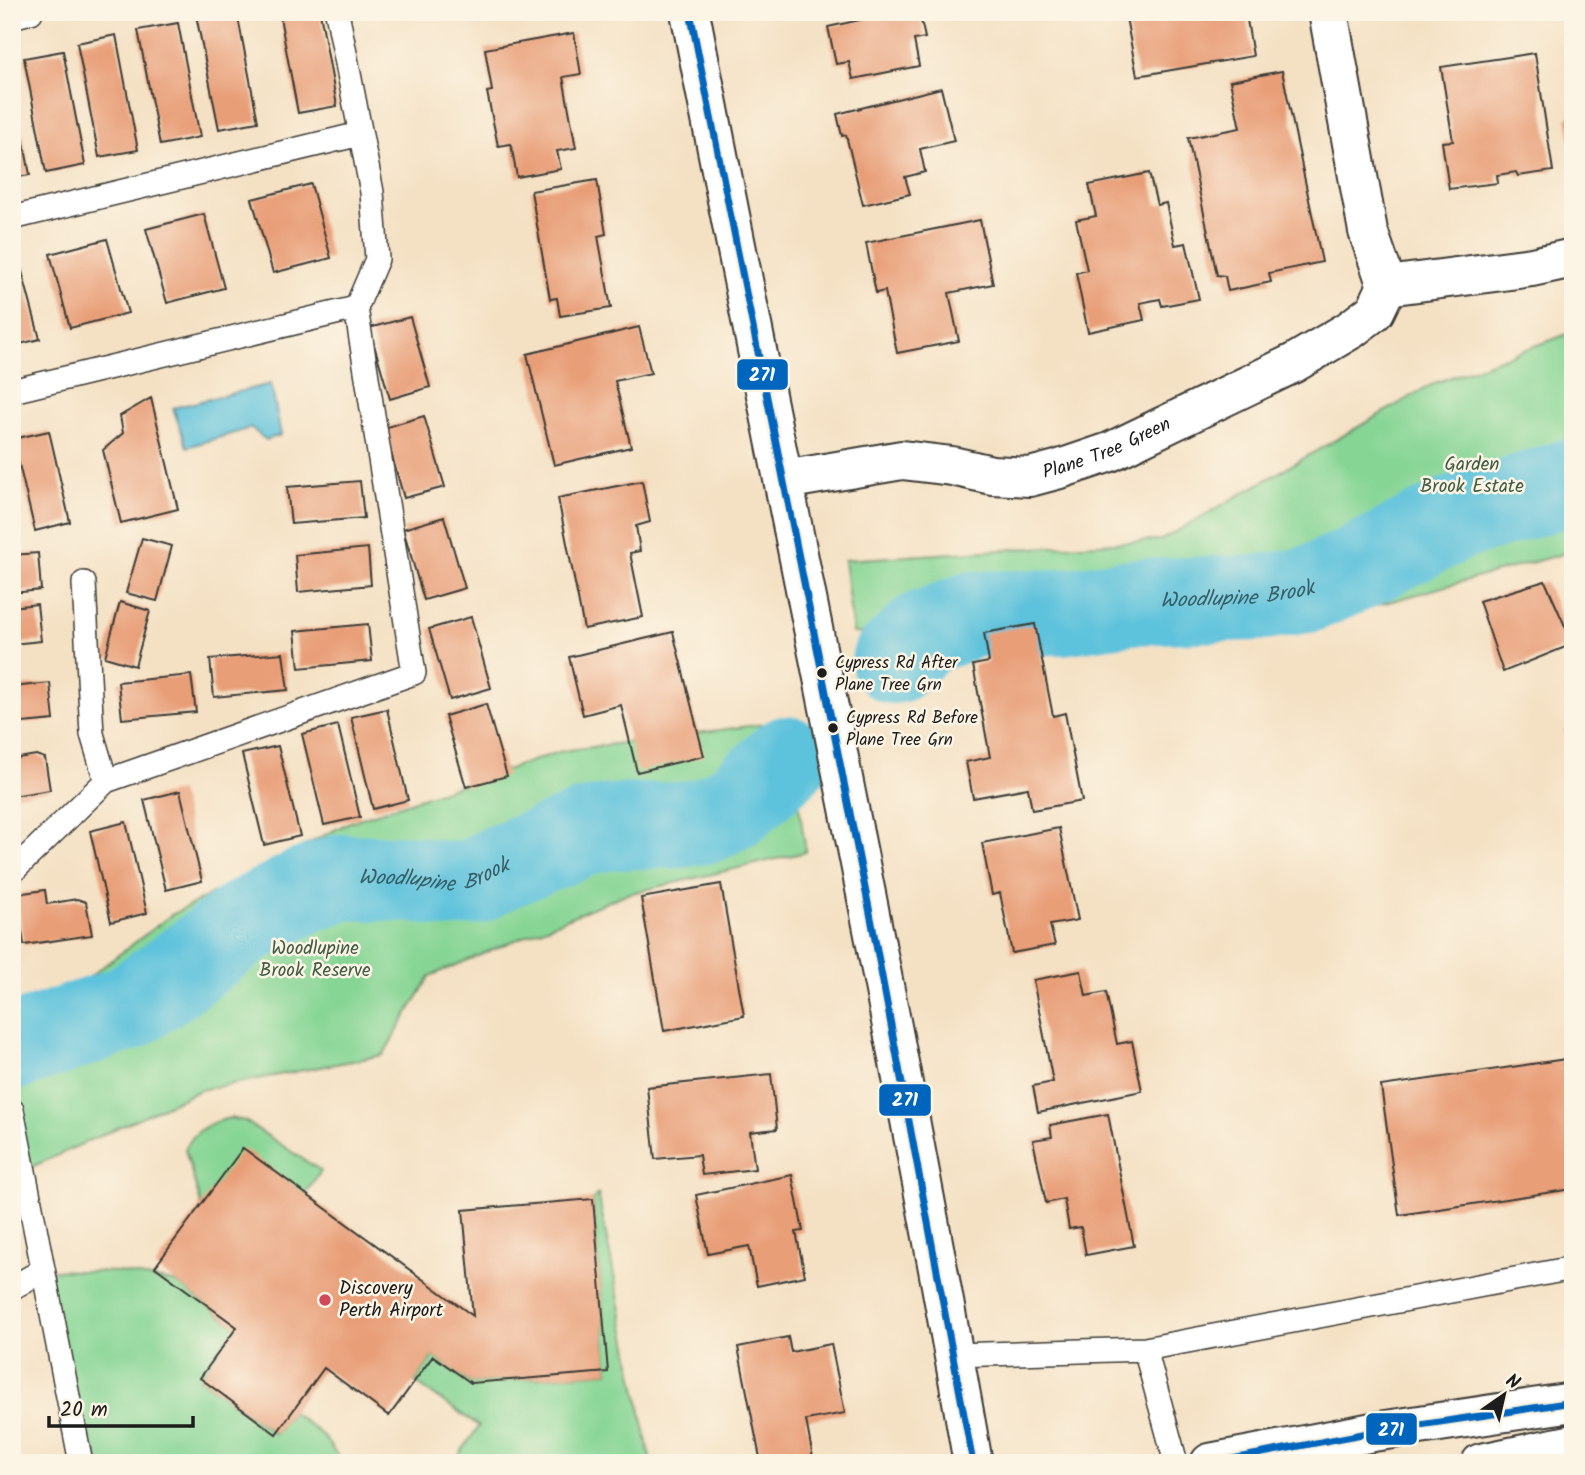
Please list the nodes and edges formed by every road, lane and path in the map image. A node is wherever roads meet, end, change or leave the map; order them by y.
1 (30, 12) edge
2 (337, 12) edge
3 (690, 12) edge
4 (1328, 12) edge
5 (12, 17) edge
6 (360, 134) junction
7 (12, 218) edge
8 (1573, 258) edge
9 (1387, 286) junction
10 (356, 308) junction
11 (12, 391) edge
12 (784, 480) junction
13 (84, 583) dead end
14 (106, 781) junction
15 (12, 872) edge
16 (12, 1110) edge
17 (1573, 1268) edge
18 (43, 1270) junction
19 (12, 1288) edge
20 (1145, 1349) junction
21 (955, 1355) junction
22 (1573, 1402) edge
23 (1573, 1444) edge
24 (81, 1463) edge
25 (973, 1463) edge
26 (1177, 1463) edge
27 (1210, 1463) edge
28 (1481, 1463) edge

1 - 5 lane
2 - 6 lane
3 - 12 street
4 - 9 street
6 - 7 lane
6 - 10 lane
8 - 9 street
9 - 12 street, Plane Tree Green
10 - 11 lane
10 - 14 lane
12 - 21 street
13 - 14 lane
14 - 15 lane
16 - 18 lane
17 - 20 lane
18 - 19 lane
18 - 24 lane
20 - 21 lane
20 - 26 lane
21 - 25 street
22 - 27 street
23 - 28 street

